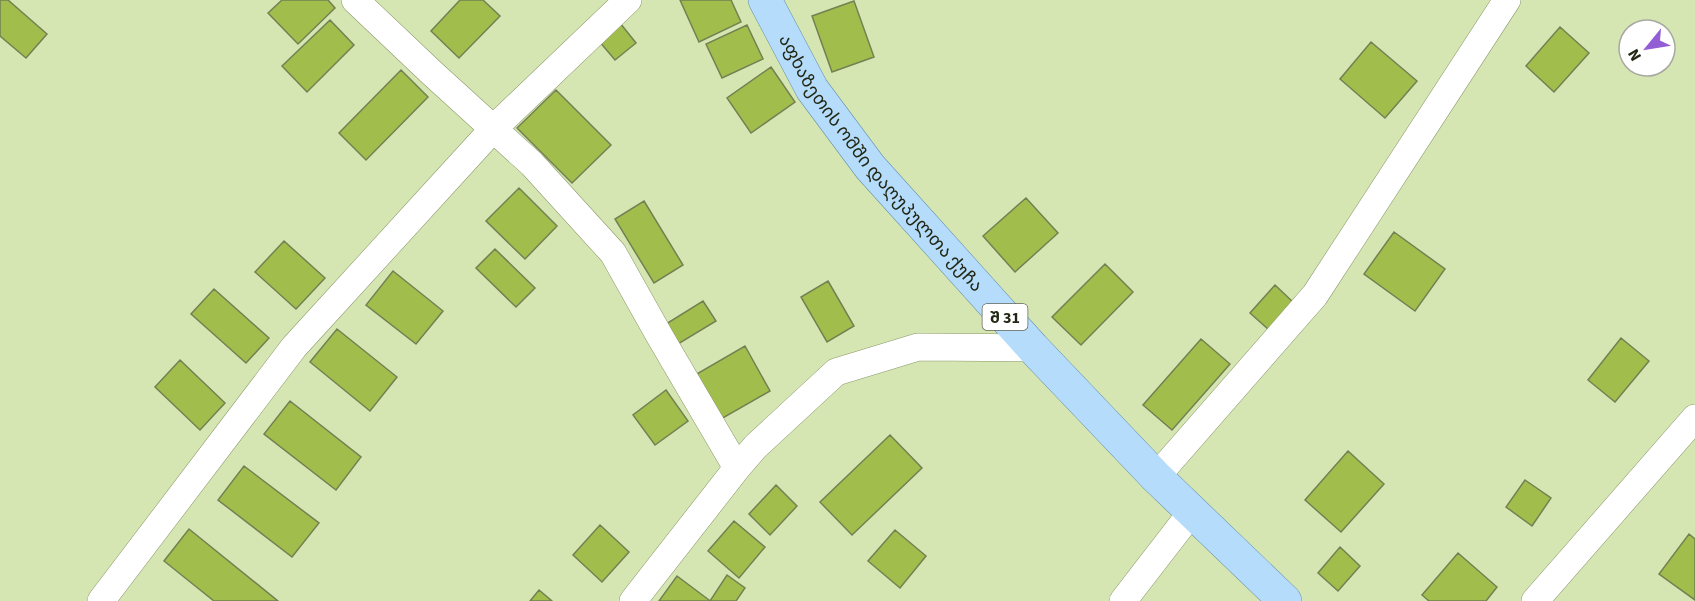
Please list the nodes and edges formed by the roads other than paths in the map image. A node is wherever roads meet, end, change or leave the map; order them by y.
1 (355, 0) edge
2 (628, 0) edge
3 (765, 0) edge
4 (1508, 0) edge
5 (494, 128) junction
6 (1033, 348) junction
7 (1695, 418) edge
8 (737, 468) junction
9 (1155, 477) junction
10 (1191, 513) junction
11 (101, 601) edge
12 (633, 601) edge
13 (1123, 601) edge
14 (1285, 601) edge
15 (1535, 601) edge

1 - 5 street
2 - 5 street
3 - 6 main road, აფხაზეთის ომში დაღუპულთა ქუჩა / შ 31
4 - 9 street
5 - 8 street
5 - 11 street
6 - 8 street
6 - 9 main road, აფხაზეთის ომში დაღუპულთა ქუჩა / შ 31
7 - 15 street
8 - 12 street
9 - 10 main road, აფხაზეთის ომში დაღუპულთა ქუჩა / შ 31
10 - 13 street
10 - 14 main road, აფხაზეთის ომში დაღუპულთა ქუჩა / შ 31

